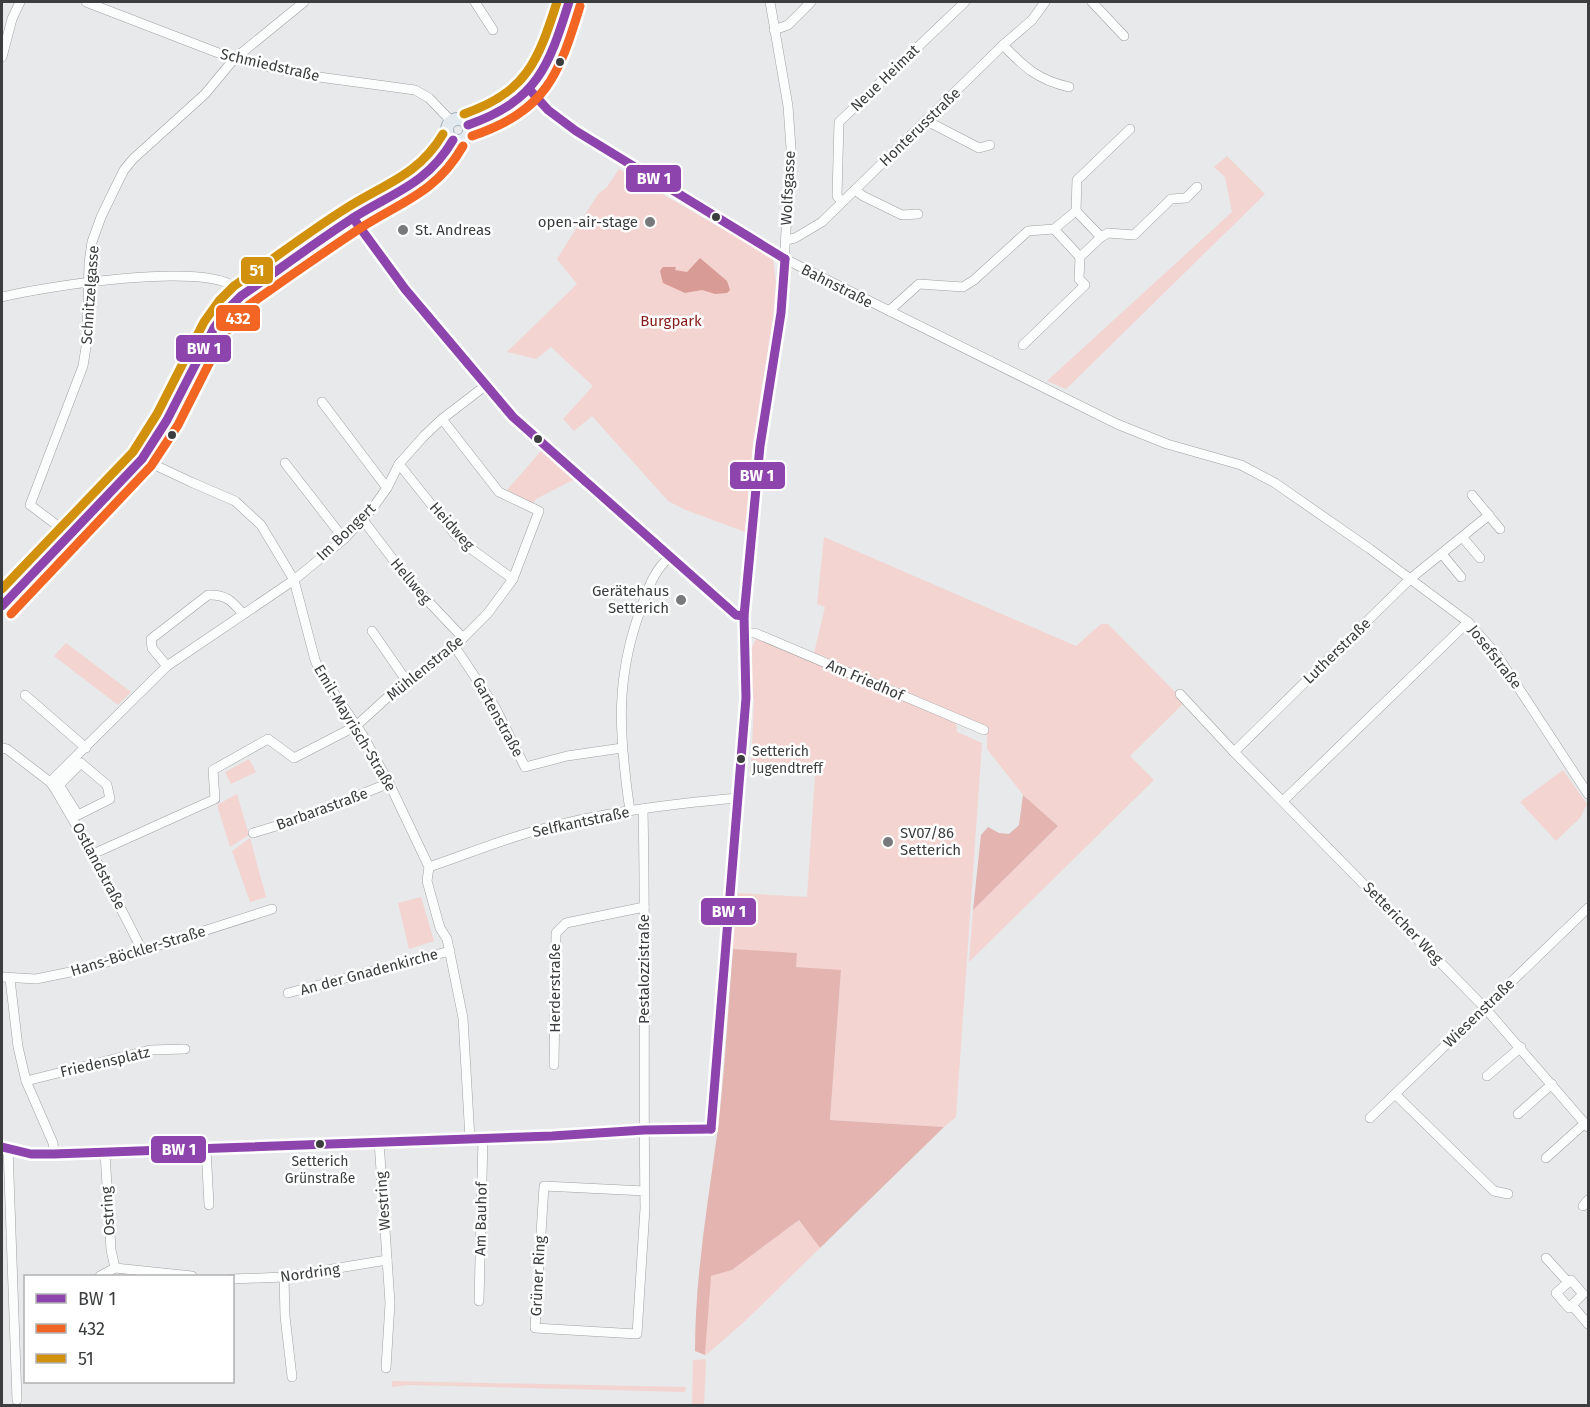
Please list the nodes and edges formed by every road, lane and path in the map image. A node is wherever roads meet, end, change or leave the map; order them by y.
1 (20, 2) edge
2 (86, 2) edge
3 (304, 2) edge
4 (475, 2) edge
5 (569, 2) edge
6 (770, 2) edge
7 (811, 2) edge
8 (965, 2) edge
9 (1045, 2) edge
10 (1092, 2) edge
11 (493, 30) dead end
12 (774, 30) junction
13 (1124, 36) dead end
14 (1003, 45) junction
15 (2, 57) edge
16 (234, 59) junction
17 (1069, 87) dead end
18 (529, 89) junction
19 (451, 121) junction
20 (927, 121) junction
21 (468, 125) junction
22 (1130, 129) dead end
23 (453, 140) junction
24 (990, 146) dead end
25 (1197, 187) dead end
26 (855, 190) junction
27 (842, 202) junction
28 (1076, 211) junction
29 (918, 214) dead end
30 (353, 218) junction
31 (1054, 229) junction
32 (1101, 237) junction
33 (786, 240) junction
34 (1080, 257) junction
35 (785, 259) junction
36 (89, 281) junction
37 (241, 296) junction
38 (2, 297) edge
39 (889, 311) junction
40 (1023, 345) dead end
41 (485, 386) junction
42 (322, 402) dead end
43 (442, 419) junction
44 (142, 459) junction
45 (285, 463) dead end
46 (399, 464) junction
47 (387, 488) junction
48 (1473, 495) dead end
49 (1489, 515) junction
50 (363, 520) junction
51 (1500, 529) dead end
52 (70, 535) junction
53 (1463, 537) junction
54 (344, 538) junction
55 (1370, 549) joint
56 (1442, 554) junction
57 (670, 557) junction
58 (1480, 558) dead end
59 (1461, 577) dead end
60 (513, 579) junction
61 (1410, 579) junction
62 (294, 580) junction
63 (2, 606) edge
64 (243, 614) junction
65 (744, 616) junction
66 (1468, 622) junction
67 (372, 631) dead end
68 (745, 633) junction
69 (464, 638) junction
70 (455, 647) junction
71 (167, 666) junction
72 (408, 683) junction
73 (1180, 694) dead end
74 (25, 695) dead end
75 (356, 726) junction
76 (984, 730) dead end
77 (2, 748) edge
78 (86, 748) junction
79 (622, 748) junction
80 (1234, 752) junction
81 (50, 782) junction
82 (389, 783) junction
83 (1588, 794) edge
84 (738, 798) junction
85 (1283, 801) junction
86 (643, 809) junction
87 (630, 811) junction
88 (78, 815) joint
89 (253, 833) dead end
90 (93, 854) junction
91 (429, 867) junction
92 (644, 907) junction
93 (1588, 908) edge
94 (272, 909) dead end
95 (450, 951) junction
96 (143, 952) junction
97 (6, 978) edge
98 (288, 993) dead end
99 (1485, 1008) junction
100 (1521, 1047) junction
101 (185, 1049) dead end
102 (554, 1065) dead end
103 (1487, 1076) dead end
104 (26, 1081) junction
105 (1552, 1084) junction
106 (1395, 1094) junction
107 (1518, 1114) dead end
108 (1370, 1118) dead end
109 (1587, 1125) edge
110 (644, 1130) junction
111 (470, 1138) junction
112 (483, 1138) junction
113 (379, 1141) junction
114 (5, 1148) edge
115 (206, 1148) junction
116 (105, 1153) junction
117 (54, 1154) junction
118 (1546, 1158) dead end
119 (645, 1191) junction
120 (1508, 1194) dead end
121 (209, 1205) dead end
122 (1546, 1258) dead end
123 (387, 1260) junction
124 (115, 1268) junction
125 (102, 1275) edge
126 (176, 1275) edge
127 (284, 1277) junction
128 (234, 1279) edge
129 (1568, 1282) junction
130 (479, 1301) dead end
131 (1572, 1305) junction
132 (1588, 1324) edge
133 (386, 1368) dead end
134 (292, 1377) dead end
135 (17, 1400) dead end

1 - 15 street
2 - 16 street, Schmiedstraße
3 - 16 street, Schnitzelgasse
4 - 11 street
5 - 18 main road
6 - 12 street, Wolfsgasse
7 - 12 street
8 - 27 street, Neue Heimat
9 - 14 street, Honterusstraße
10 - 13 street
12 - 33 street, Wolfsgasse
14 - 17 street
14 - 20 street, Honterusstraße
16 - 19 street, Schmiedstraße
16 - 36 street, Schnitzelgasse
18 - 21 main road
18 - 35 street, Bahnstraße
19 - 21 main road
19 - 23 main road
20 - 24 street
20 - 26 street, Honterusstraße
21 - 23 main road
22 - 28 street
23 - 30 main road
25 - 32 street
26 - 27 street, Honterusstraße
26 - 29 street
27 - 33 street, Honterusstraße
28 - 31 street
28 - 32 street
30 - 37 main road
30 - 41 street
31 - 34 street
31 - 39 street
32 - 34 street
33 - 35 street, Wolfsgasse
34 - 40 street
35 - 39 street, Bahnstraße
35 - 65 street, Wolfsgasse
36 - 37 street
36 - 38 street
36 - 52 street, Schnitzelgasse
37 - 44 main road
39 - 55 street, Bahnstraße
41 - 43 street, Im Bongert
41 - 57 street
42 - 47 street
43 - 46 street, Im Bongert
43 - 60 street, Mühlenstraße
44 - 52 main road
44 - 62 street, Emil-Mayrisch-Straße
45 - 54 street
46 - 47 street, Im Bongert
46 - 60 street, Heidweg
47 - 50 street, Im Bongert
48 - 49 street
49 - 51 street
49 - 53 street, Lutherstraße
50 - 54 street, Im Bongert
50 - 69 street, Hellweg
52 - 63 main road
53 - 56 street, Lutherstraße
53 - 58 street
54 - 62 street, Im Bongert
55 - 61 street, Josefstraße
56 - 59 street
56 - 61 street, Lutherstraße
57 - 65 street
57 - 79 street
60 - 69 street, Mühlenstraße
61 - 66 street, Josefstraße
61 - 80 street, Lutherstraße
62 - 64 street, Im Bongert
62 - 75 street, Emil-Mayrisch-Straße
64 - 71 street, Im Bongert
64 - 71 street
65 - 68 street, Wolfsgasse
66 - 83 street, Josefstraße
66 - 85 street
67 - 72 street
68 - 76 street, Am Friedhof
68 - 84 street, Wolfsgasse
69 - 70 street, Mühlenstraße
70 - 72 street, Mühlenstraße
70 - 79 street, Gartenstraße
71 - 78 street, Im Bongert
72 - 75 street, Mühlenstraße
73 - 80 street, Settericher Weg
74 - 78 street
75 - 82 street, Emil-Mayrisch-Straße
75 - 90 street, Mühlenstraße
77 - 81 street
78 - 81 street, Im Bongert
79 - 87 street
80 - 85 street, Settericher Weg
81 - 90 street, Ostlandstraße
82 - 89 street, Barbarastraße
82 - 91 street, Emil-Mayrisch-Straße
84 - 86 street, Selfkantstraße
84 - 110 street, Wolfsgasse
85 - 99 street, Settericher Weg
86 - 87 street, Selfkantstraße
86 - 92 street, Pestalozzistraße
87 - 91 street, Selfkantstraße
88 - 88 street
90 - 96 street, Ostlandstraße
91 - 95 street, Emil-Mayrisch-Straße
92 - 102 street, Herderstraße
92 - 110 street, Pestalozzistraße
93 - 99 street, Wiesenstraße
94 - 96 street, Hans-Böckler-Straße
95 - 98 street, An der Gnadenkirche
95 - 111 street, Emil-Mayrisch-Straße
96 - 97 street, Hans-Böckler-Straße
97 - 104 street
99 - 100 street, Settericher Weg
99 - 106 street, Wiesenstraße
100 - 103 street
100 - 105 street, Settericher Weg
101 - 104 street, Friedensplatz
104 - 117 street
105 - 107 street
105 - 109 street, Settericher Weg
106 - 108 street, Wiesenstraße
106 - 120 street
109 - 118 street, Settericher Weg
110 - 112 street
110 - 119 street, Grüner Ring
111 - 112 street
111 - 113 street
112 - 130 street, Am Bauhof
113 - 115 street
113 - 123 street, Westring
114 - 117 street
114 - 135 street
115 - 116 street
115 - 121 street
116 - 117 street
116 - 124 street, Ostring
119 - 119 street, Grüner Ring
122 - 129 street
123 - 127 street, Nordring
123 - 133 street, Westring
124 - 125 street
124 - 126 street
127 - 128 street, Nordring
127 - 134 street
129 - 131 street
129 - 131 street
131 - 132 street

